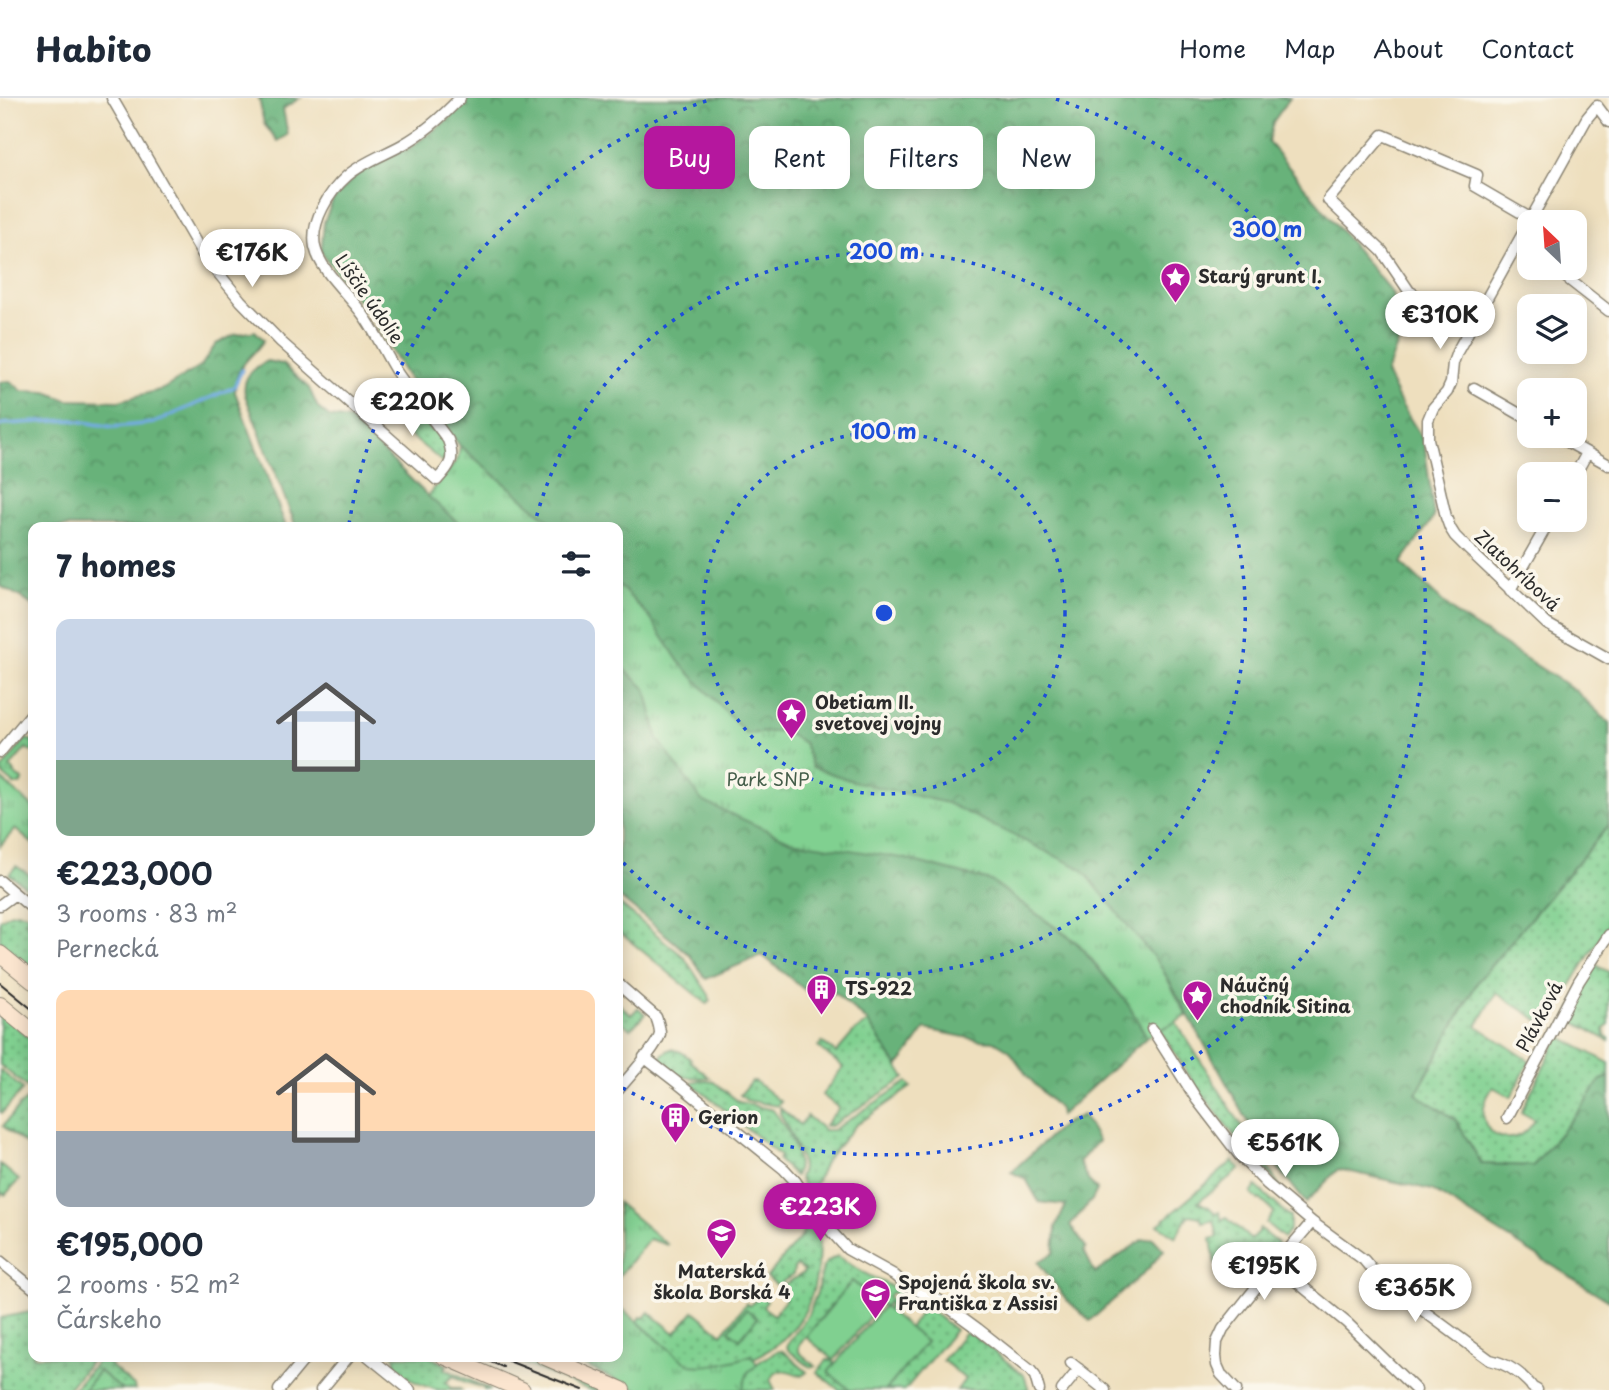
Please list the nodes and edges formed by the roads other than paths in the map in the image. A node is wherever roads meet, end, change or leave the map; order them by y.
1 (112, 98) edge
2 (460, 98) edge
3 (1609, 122) edge
4 (1517, 210) edge
5 (1535, 210) edge
6 (1517, 241) edge
7 (1569, 280) edge
8 (1609, 311) edge
9 (1468, 330) junction
10 (1474, 388) dead end
11 (1517, 413) edge
12 (1578, 448) edge
13 (1587, 453) junction
14 (1582, 462) edge
15 (1609, 465) edge
16 (1543, 532) edge
17 (1510, 590) junction
18 (1609, 659) edge
19 (28, 718) edge
20 (0, 752) edge
21 (0, 881) edge
22 (15, 894) junction
23 (0, 905) edge
24 (28, 905) edge
25 (1609, 934) edge
26 (0, 954) edge
27 (28, 977) edge
28 (623, 988) edge
29 (0, 1005) edge
30 (28, 1028) edge
31 (1152, 1029) dead end
32 (644, 1058) junction
33 (623, 1084) edge
34 (1507, 1118) dead end
35 (1312, 1222) junction
36 (0, 1261) edge
37 (1275, 1264) junction
38 (28, 1284) edge
39 (302, 1362) edge
40 (344, 1362) edge
41 (376, 1362) edge
42 (458, 1362) edge
43 (557, 1362) edge
44 (1534, 1389) edge
45 (279, 1390) edge
46 (321, 1390) edge
47 (411, 1390) edge
48 (522, 1390) edge
49 (622, 1390) edge
50 (1039, 1390) edge
51 (1062, 1390) edge
52 (1105, 1390) edge
53 (1236, 1390) edge
54 (1416, 1390) edge

1 - 2 street, Líščie údolie
3 - 5 street, Zlatohríbová
4 - 9 street
6 - 9 street, Zlatohríbová
7 - 8 street
9 - 17 street, Zlatohríbová
10 - 11 street
12 - 13 street
13 - 14 street
13 - 15 street
16 - 17 street
17 - 18 street, Zlatohríbová
19 - 20 street
21 - 22 street
22 - 23 street
22 - 24 street
25 - 34 street, Plávková
26 - 27 main road
28 - 32 street
29 - 30 main road
31 - 35 street
32 - 33 street
32 - 50 street
35 - 37 street
35 - 44 street
36 - 38 street
37 - 53 street
37 - 54 street
39 - 45 street
40 - 46 street
41 - 47 street
42 - 48 main road
43 - 49 main road
51 - 52 street

